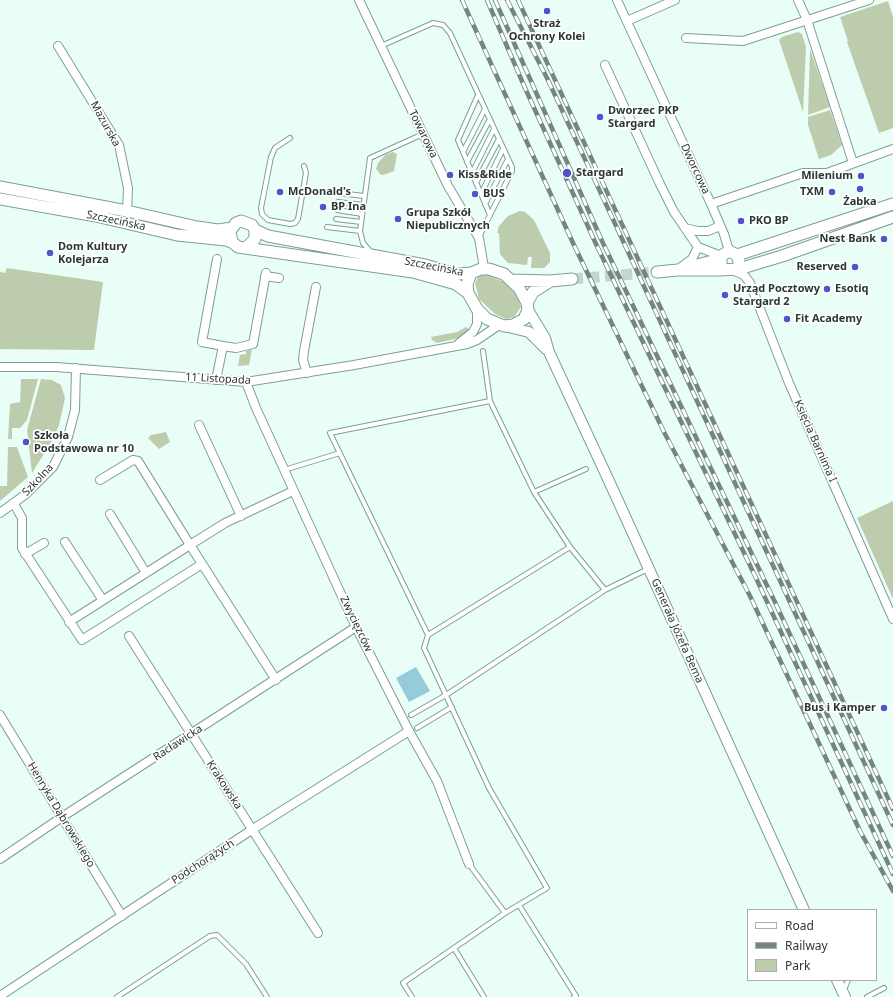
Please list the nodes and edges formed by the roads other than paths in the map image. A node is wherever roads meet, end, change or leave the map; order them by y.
1 (359, 0) edge
2 (617, 0) edge
3 (675, 0) edge
4 (798, 0) edge
5 (869, 0) edge
6 (807, 20) junction
7 (627, 21) junction
8 (686, 38) dead end
9 (58, 46) dead end
10 (381, 46) junction
11 (605, 65) dead end
12 (478, 95) junction
13 (485, 109) junction
14 (490, 119) junction
15 (494, 129) junction
16 (423, 134) junction
17 (290, 138) dead end
18 (499, 139) junction
19 (503, 149) junction
20 (893, 149) edge
21 (463, 152) junction
22 (508, 159) junction
23 (467, 162) junction
24 (853, 163) junction
25 (304, 166) dead end
26 (472, 173) junction
27 (476, 183) junction
28 (0, 187) edge
29 (340, 193) dead end
30 (481, 194) junction
31 (364, 196) junction
32 (0, 198) edge
33 (338, 202) dead end
34 (486, 204) junction
35 (711, 204) junction
36 (893, 204) edge
37 (363, 205) junction
38 (337, 210) dead end
39 (126, 211) junction
40 (362, 214) junction
41 (490, 215) junction
42 (893, 217) edge
43 (336, 219) dead end
44 (361, 222) junction
45 (720, 226) junction
46 (327, 227) dead end
47 (232, 228) junction
48 (685, 228) junction
49 (255, 230) junction
50 (360, 231) junction
51 (479, 238) junction
52 (232, 242) junction
53 (247, 247) junction
54 (698, 247) junction
55 (727, 255) junction
56 (375, 256) junction
57 (217, 259) dead end
58 (484, 268) junction
59 (731, 269) junction
60 (678, 270) junction
61 (657, 272) tunnel mouth
62 (472, 273) junction
63 (279, 278) dead end
64 (572, 279) tunnel mouth
65 (512, 280) junction
66 (550, 281) junction
67 (316, 286) dead end
68 (468, 294) junction
69 (527, 306) junction
70 (477, 309) junction
71 (501, 325) junction
72 (456, 345) junction
73 (223, 346) junction
74 (484, 351) dead end
75 (549, 352) junction
76 (0, 367) edge
77 (76, 368) junction
78 (307, 373) junction
79 (216, 380) junction
80 (246, 382) junction
81 (490, 400) junction
82 (199, 426) dead end
83 (340, 453) junction
84 (586, 469) dead end
85 (284, 470) junction
86 (100, 480) dead end
87 (293, 491) junction
88 (534, 492) junction
89 (14, 504) junction
90 (0, 513) edge
91 (110, 514) dead end
92 (241, 516) junction
93 (65, 542) dead end
94 (44, 543) dead end
95 (190, 546) junction
96 (570, 547) junction
97 (25, 554) junction
98 (202, 564) junction
99 (649, 569) junction
100 (146, 573) junction
101 (605, 590) junction
102 (102, 600) junction
103 (893, 619) edge
104 (69, 622) junction
105 (356, 627) junction
106 (428, 635) junction
107 (129, 636) dead end
108 (276, 680) junction
109 (446, 695) junction
110 (452, 707) junction
111 (0, 715) edge
112 (411, 715) dead end
113 (413, 729) junction
114 (192, 735) junction
115 (62, 817) junction
116 (253, 829) junction
117 (0, 859) edge
118 (469, 864) joint
119 (519, 905) junction
120 (804, 909) edge
121 (505, 913) junction
122 (122, 916) junction
123 (318, 933) dead end
124 (454, 948) junction
125 (837, 981) edge
126 (848, 981) edge
127 (884, 988) dead end
128 (844, 995) edge
129 (0, 996) edge
130 (117, 997) edge
131 (267, 997) edge
132 (412, 997) edge
133 (484, 997) edge
134 (574, 997) edge
135 (867, 997) edge

1 - 10 street, Towarowa
2 - 7 street, Dworcowa
3 - 7 street
4 - 6 street
5 - 6 street
6 - 8 street
6 - 24 street
7 - 35 street, Dworcowa
9 - 39 street, Mazurska
10 - 12 lane
10 - 16 street, Towarowa
11 - 48 street
12 - 13 lane
12 - 21 lane
13 - 14 lane
13 - 21 lane
14 - 15 lane
14 - 23 lane
15 - 18 lane
15 - 26 lane
16 - 31 lane
16 - 51 street, Towarowa
17 - 25 lane
18 - 19 lane
18 - 27 lane
19 - 22 lane
19 - 30 lane
20 - 24 street
21 - 23 lane
22 - 34 lane
22 - 41 lane
23 - 26 lane
24 - 35 street
26 - 27 lane
27 - 30 lane
28 - 39 main road, Szczecińska
29 - 31 lane
30 - 34 lane
31 - 37 lane
32 - 52 main road, Szczecińska
33 - 37 lane
34 - 41 lane
35 - 45 street, Dworcowa
36 - 55 main road
37 - 40 lane
38 - 40 lane
39 - 47 main road, Szczecińska
40 - 44 lane
41 - 51 lane
42 - 59 main road
43 - 44 lane
44 - 50 lane
45 - 48 street
45 - 55 street, Dworcowa
46 - 50 lane
47 - 49 main road
47 - 52 main road
48 - 54 street
49 - 53 main road
49 - 56 main road, Szczecińska
50 - 56 lane
51 - 58 street, Towarowa
52 - 53 main road
53 - 68 main road, Szczecińska
54 - 55 street
54 - 60 street
55 - 59 main road
55 - 59 main road
55 - 60 main road
56 - 62 main road, Szczecińska
57 - 73 street
58 - 62 main road
58 - 65 main road
59 - 60 main road
59 - 103 street, Księcia Barnima I
60 - 61 main road
62 - 68 main road
63 - 73 street
64 - 66 main road
65 - 66 main road
65 - 69 main road
66 - 69 main road
67 - 78 street
68 - 70 main road
69 - 71 main road
69 - 75 street, Generała Józefa Bema
70 - 71 main road
70 - 72 street, 11 Listopada
71 - 72 street, 11 Listopada
71 - 75 street, Generała Józefa Bema
72 - 78 street, 11 Listopada
73 - 79 street
74 - 81 lane
75 - 99 street, Generała Józefa Bema
76 - 77 street, 11 Listopada
77 - 79 street, 11 Listopada
77 - 89 street, Szkolna
78 - 80 street, 11 Listopada
79 - 80 street, 11 Listopada
80 - 85 street, Zwycięzców
81 - 83 lane
81 - 88 lane
82 - 92 street
83 - 85 lane
83 - 106 lane
84 - 88 lane
85 - 87 street, Zwycięzców
86 - 95 street
87 - 92 street
87 - 105 street, Zwycięzców
88 - 96 lane
89 - 90 street, Szkolna
89 - 97 street
91 - 100 street
92 - 95 street
93 - 102 street
94 - 97 street
95 - 98 street
95 - 100 street
96 - 101 lane
96 - 106 lane
97 - 104 street
98 - 104 street
98 - 108 street
99 - 101 lane
99 - 120 street, Generała Józefa Bema
100 - 102 street
101 - 109 lane
102 - 104 street
105 - 108 street, Racławicka
105 - 113 street, Zwycięzców
106 - 109 lane
107 - 114 street, Krakowska
108 - 114 street, Racławicka
109 - 110 lane
109 - 112 lane
110 - 113 lane
110 - 119 lane
111 - 115 street, Henryka Dąbrowskiego
113 - 116 street, Podchorążych
113 - 118 street, Zwycięzców
114 - 115 street, Racławicka
114 - 116 street, Krakowska
115 - 117 street, Racławicka
115 - 122 street, Henryka Dąbrowskiego
116 - 122 street, Podchorążych
116 - 123 street, Krakowska
118 - 121 lane
119 - 121 lane
119 - 134 lane
121 - 124 lane
122 - 129 street, Podchorążych
124 - 132 lane
124 - 133 lane
125 - 128 street
126 - 128 lane
127 - 135 lane
130 - 131 lane

